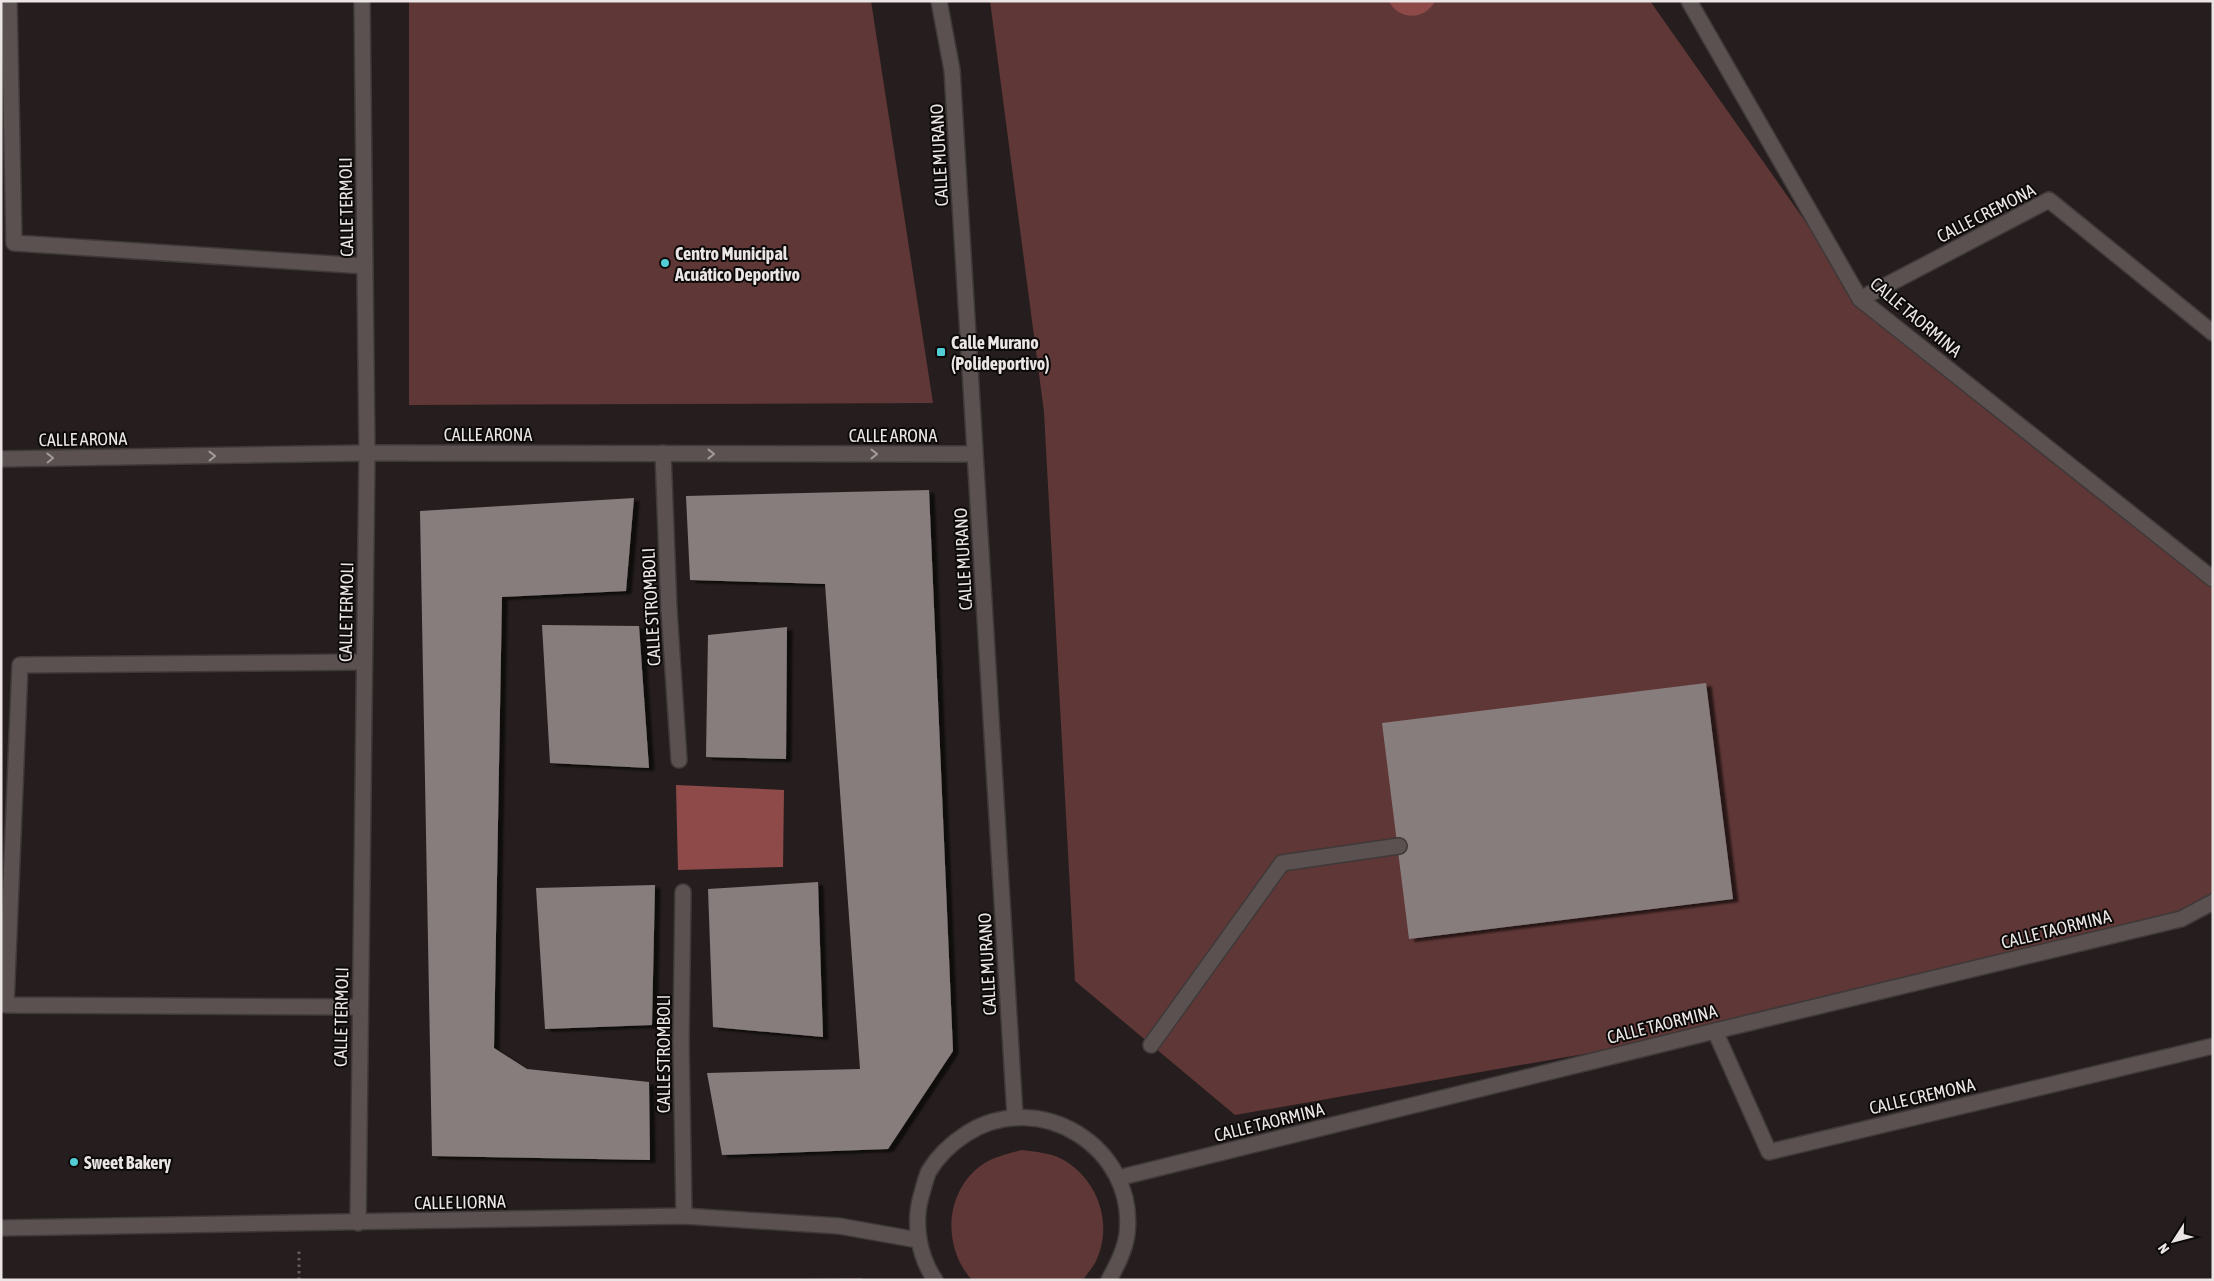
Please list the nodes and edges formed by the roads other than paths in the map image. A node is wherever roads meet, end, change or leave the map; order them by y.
1 (8, 1) edge
2 (362, 1) edge
3 (939, 1) edge
4 (1689, 1) edge
5 (365, 266) junction
6 (1860, 299) junction
7 (2213, 334) edge
8 (366, 453) junction
9 (663, 453) junction
10 (975, 454) junction
11 (1, 459) edge
12 (2213, 579) edge
13 (364, 662) junction
14 (679, 760) dead end
15 (1399, 846) dead end
16 (683, 892) dead end
17 (2213, 902) edge
18 (360, 1007) junction
19 (1715, 1031) junction
20 (1152, 1045) dead end
21 (2213, 1046) edge
22 (1015, 1116) junction
23 (1118, 1178) junction
24 (684, 1216) junction
25 (358, 1223) junction
26 (1, 1228) edge
27 (918, 1240) junction
28 (935, 1280) edge
29 (1109, 1280) edge

1 - 5 street
2 - 5 street, CALLE TERMOLI
3 - 10 street, CALLE MURANO
4 - 6 street, CALLE TAORMINA
5 - 8 street, CALLE TERMOLI
6 - 7 street, CALLE CREMONA
6 - 12 street, CALLE TAORMINA
8 - 9 street, CALLE ARONA
11 -> 8 street, CALLE ARONA
8 - 13 street, CALLE TERMOLI
9 -> 10 street, CALLE ARONA
9 - 14 street, CALLE STROMBOLI
10 - 22 street, CALLE MURANO
13 - 18 street, CALLE TERMOLI
13 - 18 street
15 - 20 street
16 - 24 street, CALLE STROMBOLI
17 - 19 street, CALLE TAORMINA
18 - 25 street, CALLE TERMOLI
19 - 21 street, CALLE CREMONA
19 - 23 street, CALLE TAORMINA
22 - 23 street
22 - 27 street
23 - 29 street
24 - 25 street, CALLE LIORNA
24 - 27 street, CALLE LIORNA
25 - 26 street, CALLE LIORNA
27 - 28 street

